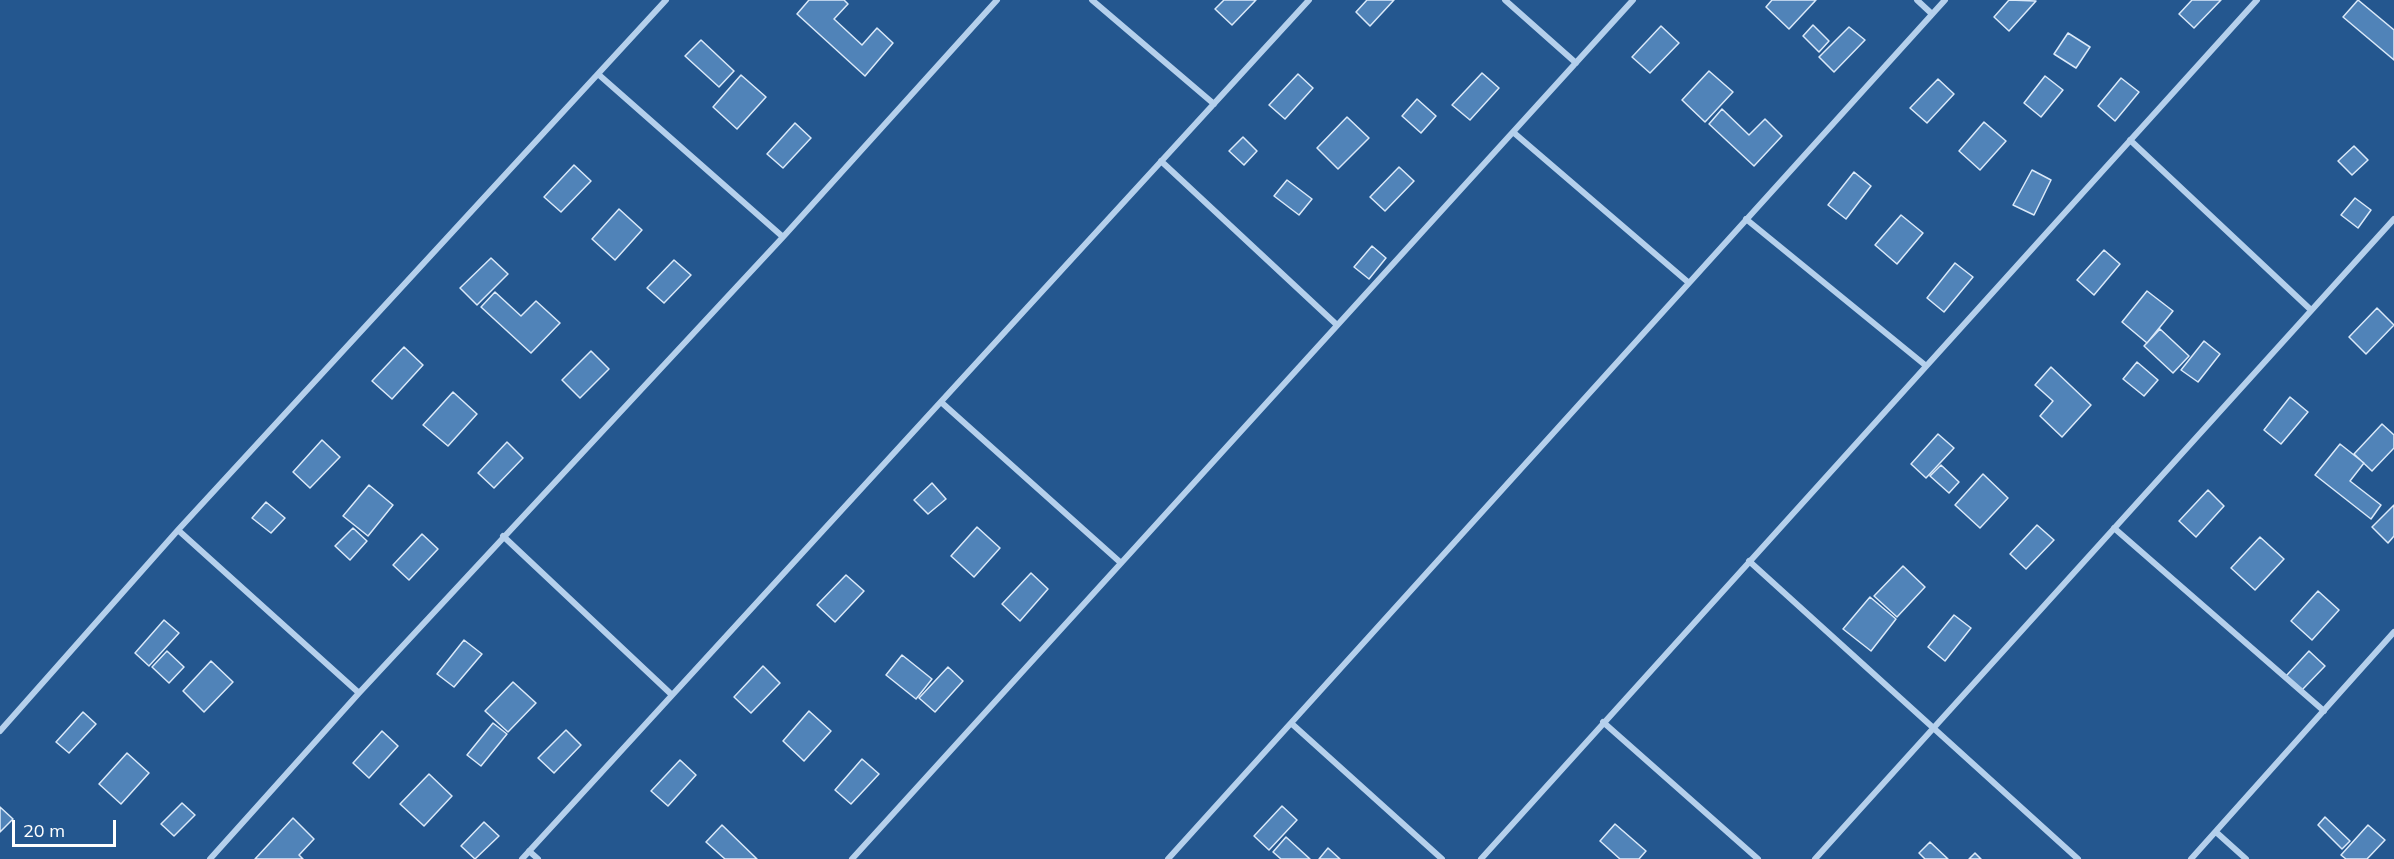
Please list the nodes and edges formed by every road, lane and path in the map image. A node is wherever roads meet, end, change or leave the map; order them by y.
1 (666, 0) edge
2 (997, 0) edge
3 (1092, 0) edge
4 (1309, 0) edge
5 (1505, 0) edge
6 (1633, 0) edge
7 (1917, 0) edge
8 (1945, 0) edge
9 (2257, 0) edge
10 (1932, 14) junction
11 (1576, 63) junction
12 (598, 74) junction
13 (1214, 104) junction
14 (1513, 132) junction
15 (2130, 140) junction
16 (1161, 161) junction
17 (1746, 219) junction
18 (2394, 219) edge
19 (783, 237) junction
20 (1689, 283) junction
21 (2311, 310) junction
22 (1337, 325) junction
23 (1925, 365) junction
24 (941, 402) junction
25 (2114, 528) junction
26 (178, 530) junction
27 (503, 536) junction
28 (1749, 561) junction
29 (1121, 563) junction
30 (2394, 632) edge
31 (359, 693) junction
32 (672, 695) junction
33 (2324, 711) junction
34 (1603, 722) junction
35 (1291, 723) junction
36 (1933, 728) junction
37 (0, 731) edge
38 (2216, 832) junction
39 (529, 851) junction
40 (210, 859) edge
41 (522, 859) edge
42 (538, 859) edge
43 (852, 859) edge
44 (1168, 859) edge
45 (1442, 859) edge
46 (1481, 859) edge
47 (1758, 859) edge
48 (1815, 859) edge
49 (2078, 859) edge
50 (2191, 859) edge
51 (2246, 859) edge

1 - 12 street
2 - 19 street
3 - 13 street
4 - 13 street
5 - 11 street
6 - 11 street
7 - 10 street
8 - 10 street
9 - 15 street
10 - 17 street
11 - 14 street
12 - 19 street
12 - 26 street
13 - 16 street
14 - 20 street
14 - 22 street
15 - 21 street
15 - 23 street
16 - 22 street
16 - 24 street
17 - 20 street
17 - 23 street
18 - 21 street
19 - 27 street
20 - 35 street
21 - 25 street
22 - 29 street
23 - 28 street
24 - 29 street
24 - 32 street
25 - 33 street
25 - 36 street
26 - 31 street
26 - 37 street
27 - 31 street
27 - 32 street
28 - 34 street
28 - 36 street
29 - 43 street
30 - 33 street
31 - 40 street
32 - 39 street
33 - 38 street
34 - 46 street
34 - 47 street
35 - 44 street
35 - 45 street
36 - 48 street
36 - 49 street
38 - 50 street
38 - 51 street
39 - 41 street
39 - 42 street

